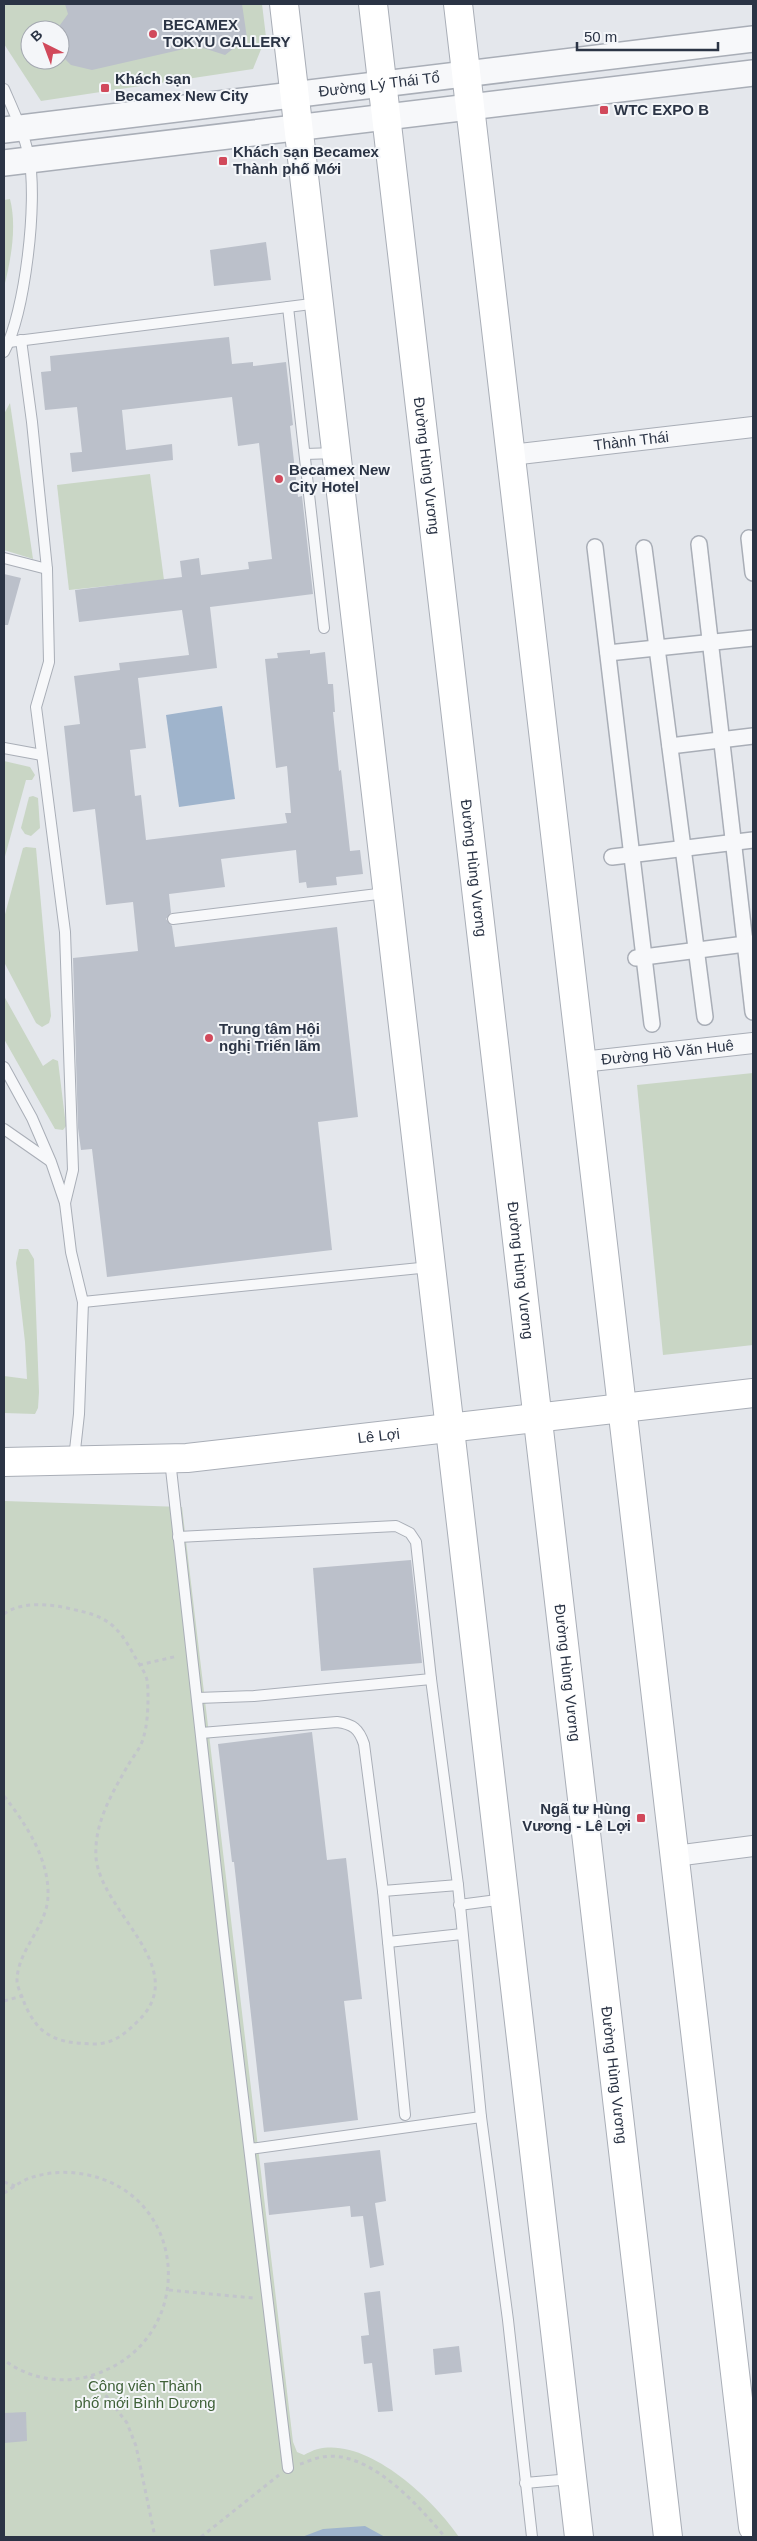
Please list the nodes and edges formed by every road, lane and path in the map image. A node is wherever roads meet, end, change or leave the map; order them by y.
1 (284, 4) edge
2 (373, 4) edge
3 (458, 4) edge
4 (753, 39) edge
5 (753, 72) edge
6 (466, 73) junction
7 (382, 84) junction
8 (4, 89) edge
9 (295, 95) junction
10 (470, 108) junction
11 (385, 117) junction
12 (299, 126) junction
13 (12, 129) edge
14 (29, 159) junction
15 (4, 163) edge
16 (319, 303) junction
17 (288, 306) junction
18 (21, 340) junction
19 (10, 342) junction
20 (4, 352) edge
21 (753, 427) edge
22 (337, 453) junction
23 (305, 454) junction
24 (511, 455) junction
25 (749, 538) dead end
26 (699, 544) dead end
27 (595, 548) dead end
28 (644, 548) dead end
29 (4, 558) edge
30 (47, 569) junction
31 (753, 573) edge
32 (324, 628) dead end
33 (753, 638) edge
34 (710, 642) junction
35 (657, 648) junction
36 (608, 653) junction
37 (753, 736) edge
38 (721, 740) junction
39 (670, 746) junction
40 (4, 748) edge
41 (42, 755) junction
42 (753, 840) edge
43 (733, 843) junction
44 (683, 849) junction
45 (632, 855) junction
46 (612, 857) dead end
47 (388, 893) junction
48 (173, 919) dead end
49 (749, 943) edge
50 (696, 950) junction
51 (640, 957) junction
52 (753, 1012) edge
53 (705, 1017) dead end
54 (652, 1024) dead end
55 (753, 1043) edge
56 (582, 1062) junction
57 (6, 1074) edge
58 (4, 1129) edge
59 (51, 1162) junction
60 (65, 1203) junction
61 (431, 1267) junction
62 (83, 1302) junction
63 (753, 1393) edge
64 (622, 1408) junction
65 (537, 1418) junction
66 (450, 1429) junction
67 (170, 1459) junction
68 (74, 1460) junction
69 (4, 1462) edge
70 (178, 1537) junction
71 (4, 1614) edge
72 (182, 1655) dead end
73 (139, 1665) junction
74 (431, 1679) junction
75 (197, 1698) junction
76 (201, 1733) junction
77 (4, 1796) edge
78 (753, 1846) edge
79 (674, 1856) junction
80 (458, 1885) junction
81 (383, 1891) junction
82 (505, 1899) junction
83 (459, 1905) junction
84 (462, 1934) junction
85 (388, 1942) junction
86 (22, 1996) junction
87 (4, 2001) edge
88 (405, 2115) dead end
89 (481, 2117) junction
90 (250, 2149) junction
91 (4, 2182) edge
92 (16, 2186) junction
93 (4, 2193) edge
94 (169, 2290) junction
95 (268, 2300) junction
96 (4, 2360) edge
97 (91, 2376) junction
98 (288, 2468) junction
99 (572, 2479) junction
100 (525, 2483) junction
101 (751, 2494) edge
102 (753, 2527) edge
103 (155, 2537) edge
104 (201, 2537) edge
105 (445, 2537) edge
106 (532, 2537) edge
107 (579, 2537) edge
108 (668, 2537) edge

1 - 9 main road
2 - 7 main road, Đường Hùng Vương
3 - 6 main road
4 - 6 street, Đường Lý Thái Tổ
5 - 10 street
6 - 7 street, Đường Lý Thái Tổ
6 - 10 main road
7 - 9 street, Đường Lý Thái Tổ
7 - 11 main road, Đường Hùng Vương
8 - 13 lane
9 - 12 main road
9 - 13 street, Đường Lý Thái Tổ
10 - 11 street
10 - 24 main road
11 - 12 street
11 - 65 main road, Đường Hùng Vương
12 - 14 street
12 - 16 main road
13 - 14 lane
14 - 15 street
14 - 19 lane
16 - 17 lane
16 - 22 main road
17 - 18 lane
17 - 23 lane
18 - 19 lane
18 - 30 lane
19 - 20 lane
21 - 24 street, Thành Thái
22 - 23 lane
22 - 47 main road
23 - 32 lane
24 - 56 main road
25 - 31 street
26 - 34 street
27 - 36 street
28 - 35 street
29 - 30 lane
30 - 41 lane
33 - 34 street
34 - 35 street
34 - 38 street
35 - 36 street
35 - 39 street
36 - 45 street
37 - 38 street
38 - 39 street
38 - 43 street
39 - 44 street
40 - 41 lane
41 - 60 lane
42 - 43 street
43 - 44 street
43 - 49 street
44 - 45 street
44 - 50 street
45 - 46 street
45 - 51 street
47 - 48 lane
47 - 61 main road
49 - 50 street
49 - 52 street
50 - 51 street
50 - 53 street
51 - 54 street
55 - 56 street, Đường Hồ Văn Huê
56 - 64 main road
57 - 59 lane
58 - 59 lane
59 - 60 lane
60 - 62 lane
61 - 62 lane
61 - 66 main road
62 - 68 lane
63 - 64 main road, Lê Lợi
64 - 65 main road, Lê Lợi
64 - 79 main road
65 - 66 main road, Lê Lợi
65 - 108 main road, Đường Hùng Vương
66 - 67 main road, Lê Lợi
66 - 82 main road
67 - 68 main road, Lê Lợi
67 - 70 lane
68 - 69 main road, Lê Lợi
70 - 74 lane
70 - 75 lane
71 - 73 path
72 - 73 path
73 - 86 path
74 - 75 lane
74 - 80 lane
75 - 76 lane
76 - 81 lane
76 - 90 lane
77 - 86 path
78 - 79 street
79 - 101 main road
80 - 81 lane
80 - 83 lane
81 - 85 lane
82 - 83 lane
82 - 99 main road
83 - 84 lane
84 - 85 lane
84 - 89 lane
85 - 88 lane
86 - 87 path
89 - 90 lane
89 - 100 lane
90 - 95 lane
91 - 92 path
92 - 93 path
92 - 94 path
94 - 95 path
94 - 97 path
95 - 98 lane
96 - 97 path
97 - 103 path
98 - 104 path
98 - 105 path
99 - 100 lane
99 - 107 main road
100 - 106 lane
101 - 102 main road

